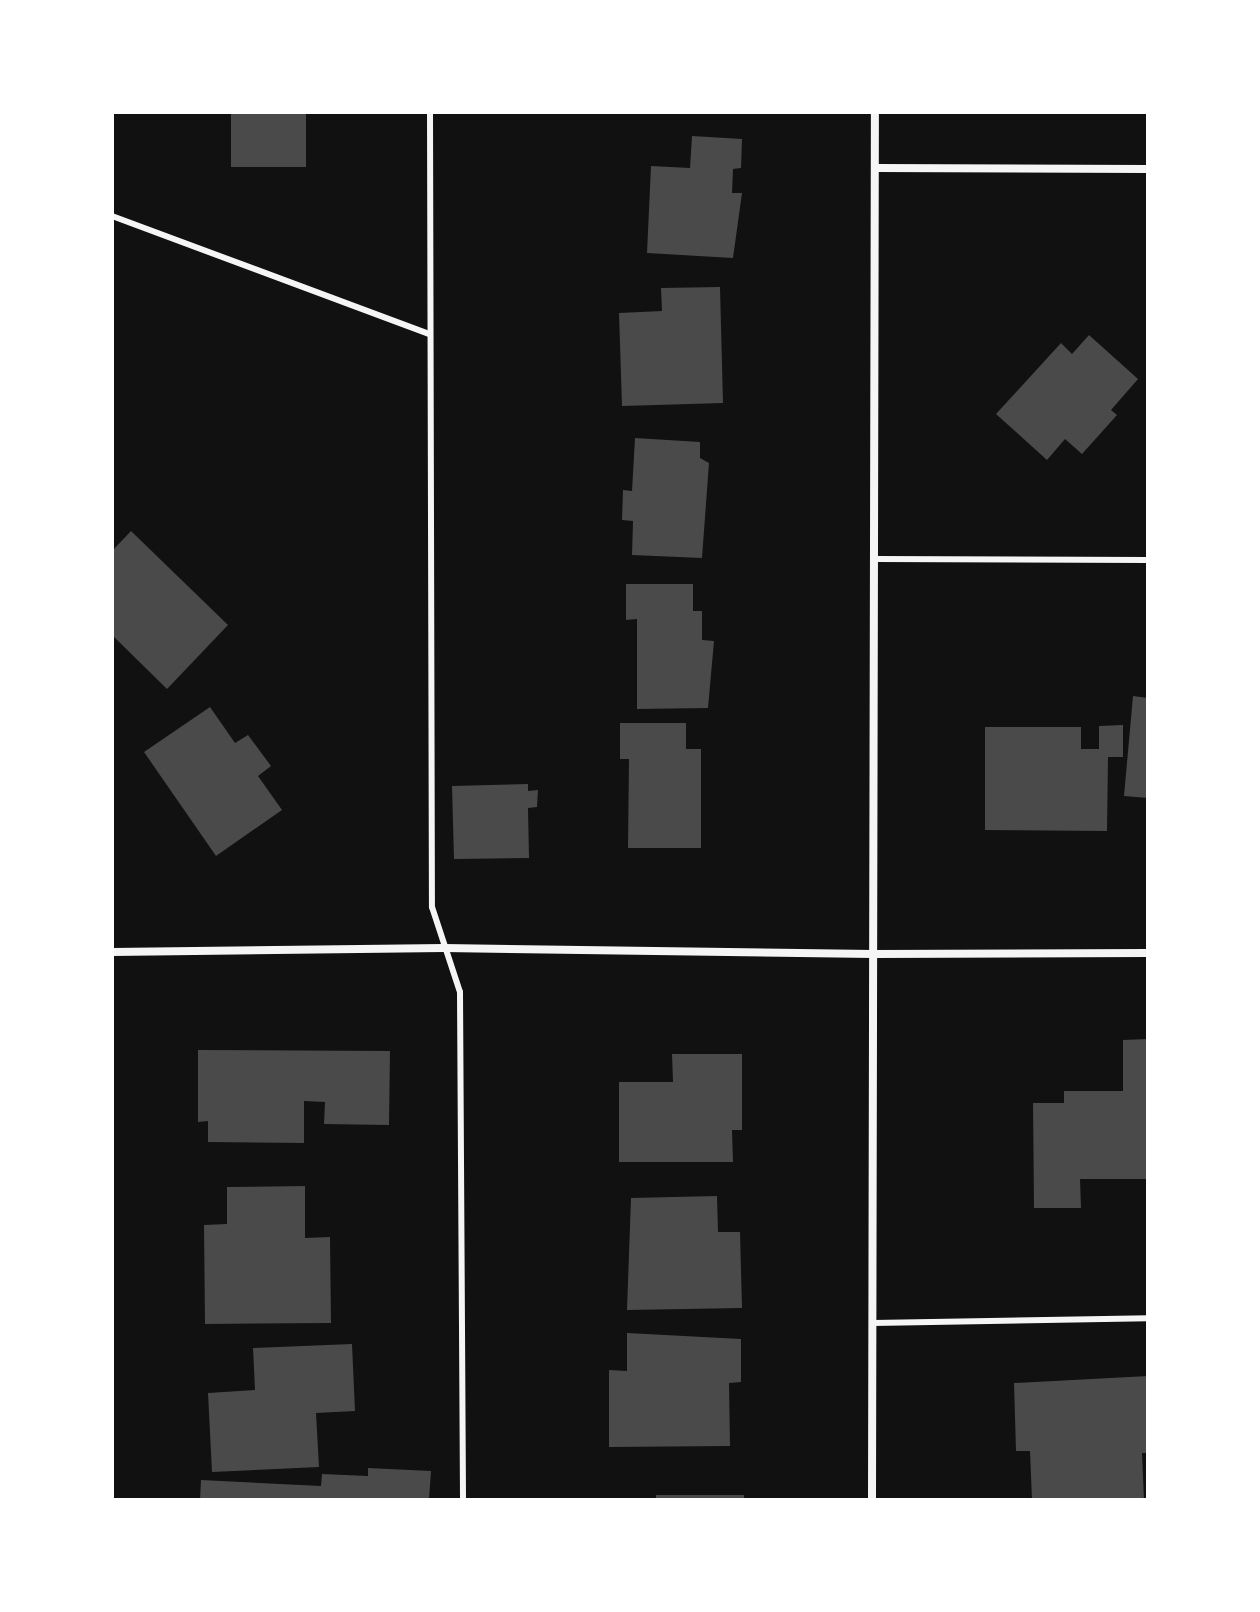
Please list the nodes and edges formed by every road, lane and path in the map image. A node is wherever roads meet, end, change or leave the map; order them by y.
1 (430, 112) edge
2 (875, 112) edge
3 (875, 168) junction
4 (1148, 169) edge
5 (112, 216) edge
6 (429, 334) junction
7 (875, 559) junction
8 (1148, 560) edge
9 (444, 948) junction
10 (112, 952) edge
11 (1148, 953) edge
12 (873, 954) junction
13 (1148, 1318) edge
14 (873, 1323) junction
15 (463, 1500) edge
16 (872, 1500) edge

1 - 6 lane
2 - 3 street
3 - 4 street
3 - 7 street
5 - 6 lane
6 - 9 lane
7 - 8 lane
7 - 12 street
9 - 10 street
9 - 12 street
9 - 15 lane
11 - 12 street
12 - 14 street
13 - 14 lane
14 - 16 street

